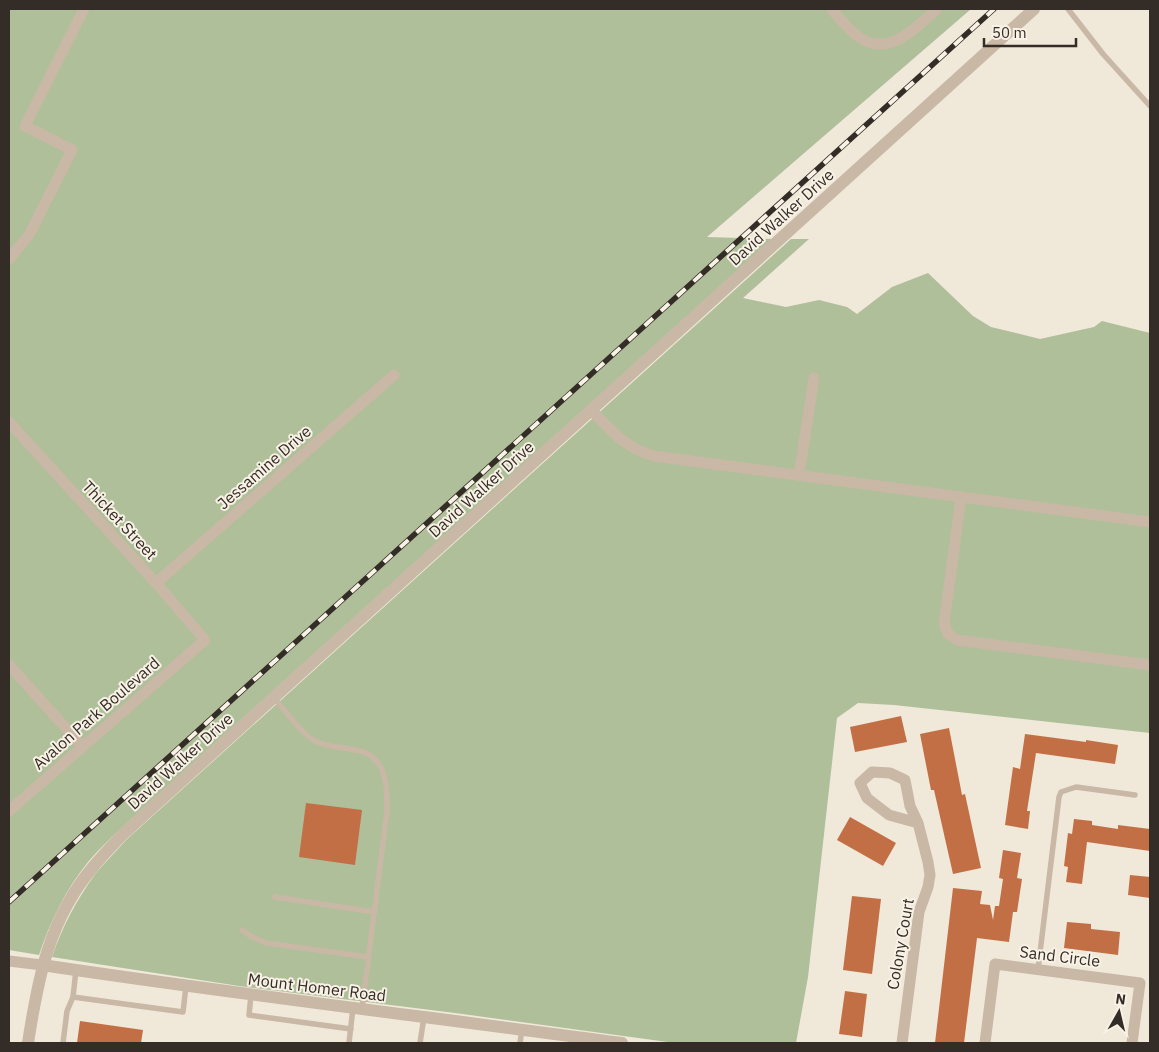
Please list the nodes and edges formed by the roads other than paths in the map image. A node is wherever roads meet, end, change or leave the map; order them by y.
1 (84, 9) edge
2 (831, 9) edge
3 (937, 9) edge
4 (1034, 9) edge
5 (1068, 9) edge
6 (1150, 106) edge
7 (9, 259) edge
8 (394, 374) dead end
9 (814, 378) dead end
10 (592, 411) junction
11 (9, 422) edge
12 (800, 475) junction
13 (961, 497) junction
14 (1150, 522) edge
15 (156, 583) junction
16 (206, 640) joint
17 (9, 665) edge
18 (1150, 665) edge
19 (274, 698) junction
20 (82, 746) junction
21 (1135, 795) dead end
22 (9, 812) edge
23 (918, 823) junction
24 (275, 897) dead end
25 (374, 912) junction
26 (242, 930) dead end
27 (368, 957) junction
28 (9, 961) edge
29 (42, 966) junction
30 (76, 970) junction
31 (1038, 970) junction
32 (186, 986) junction
33 (251, 995) junction
34 (73, 997) junction
35 (357, 1008) junction
36 (424, 1016) junction
37 (351, 1029) junction
38 (522, 1030) junction
39 (28, 1043) edge
40 (63, 1043) edge
41 (349, 1043) edge
42 (420, 1043) edge
43 (520, 1043) edge
44 (622, 1043) edge
45 (902, 1043) edge
46 (985, 1043) edge
47 (1132, 1043) edge

1 - 7 street
2 - 3 street
4 - 10 street, David Walker Drive
5 - 6 lane
8 - 15 street, Jessamine Drive
9 - 12 street
10 - 12 street
10 - 19 street, David Walker Drive
11 - 15 street, Thicket Street
12 - 13 street
13 - 14 street
13 - 18 street
15 - 16 street, Thicket Street
16 - 20 street, Avalon Park Boulevard
17 - 20 street
19 - 25 lane
19 - 29 street, David Walker Drive
20 - 22 street, Avalon Park Boulevard
21 - 31 lane
23 - 23 street, Colony Court
23 - 45 street, Colony Court
24 - 25 lane
25 - 27 lane
26 - 27 lane
27 - 35 lane
28 - 29 street, Mount Homer Road
29 - 30 street, Mount Homer Road
29 - 39 street, David Walker Drive
30 - 32 street, Mount Homer Road
30 - 34 lane
31 - 46 street, Sand Circle
31 - 47 street, Sand Circle
32 - 33 street, Mount Homer Road
32 - 34 lane
33 - 35 street, Mount Homer Road
33 - 37 lane
34 - 40 lane
35 - 36 street, Mount Homer Road
35 - 37 lane
36 - 38 street, Mount Homer Road
36 - 42 lane
37 - 41 lane
38 - 43 lane
38 - 44 street, Mount Homer Road

